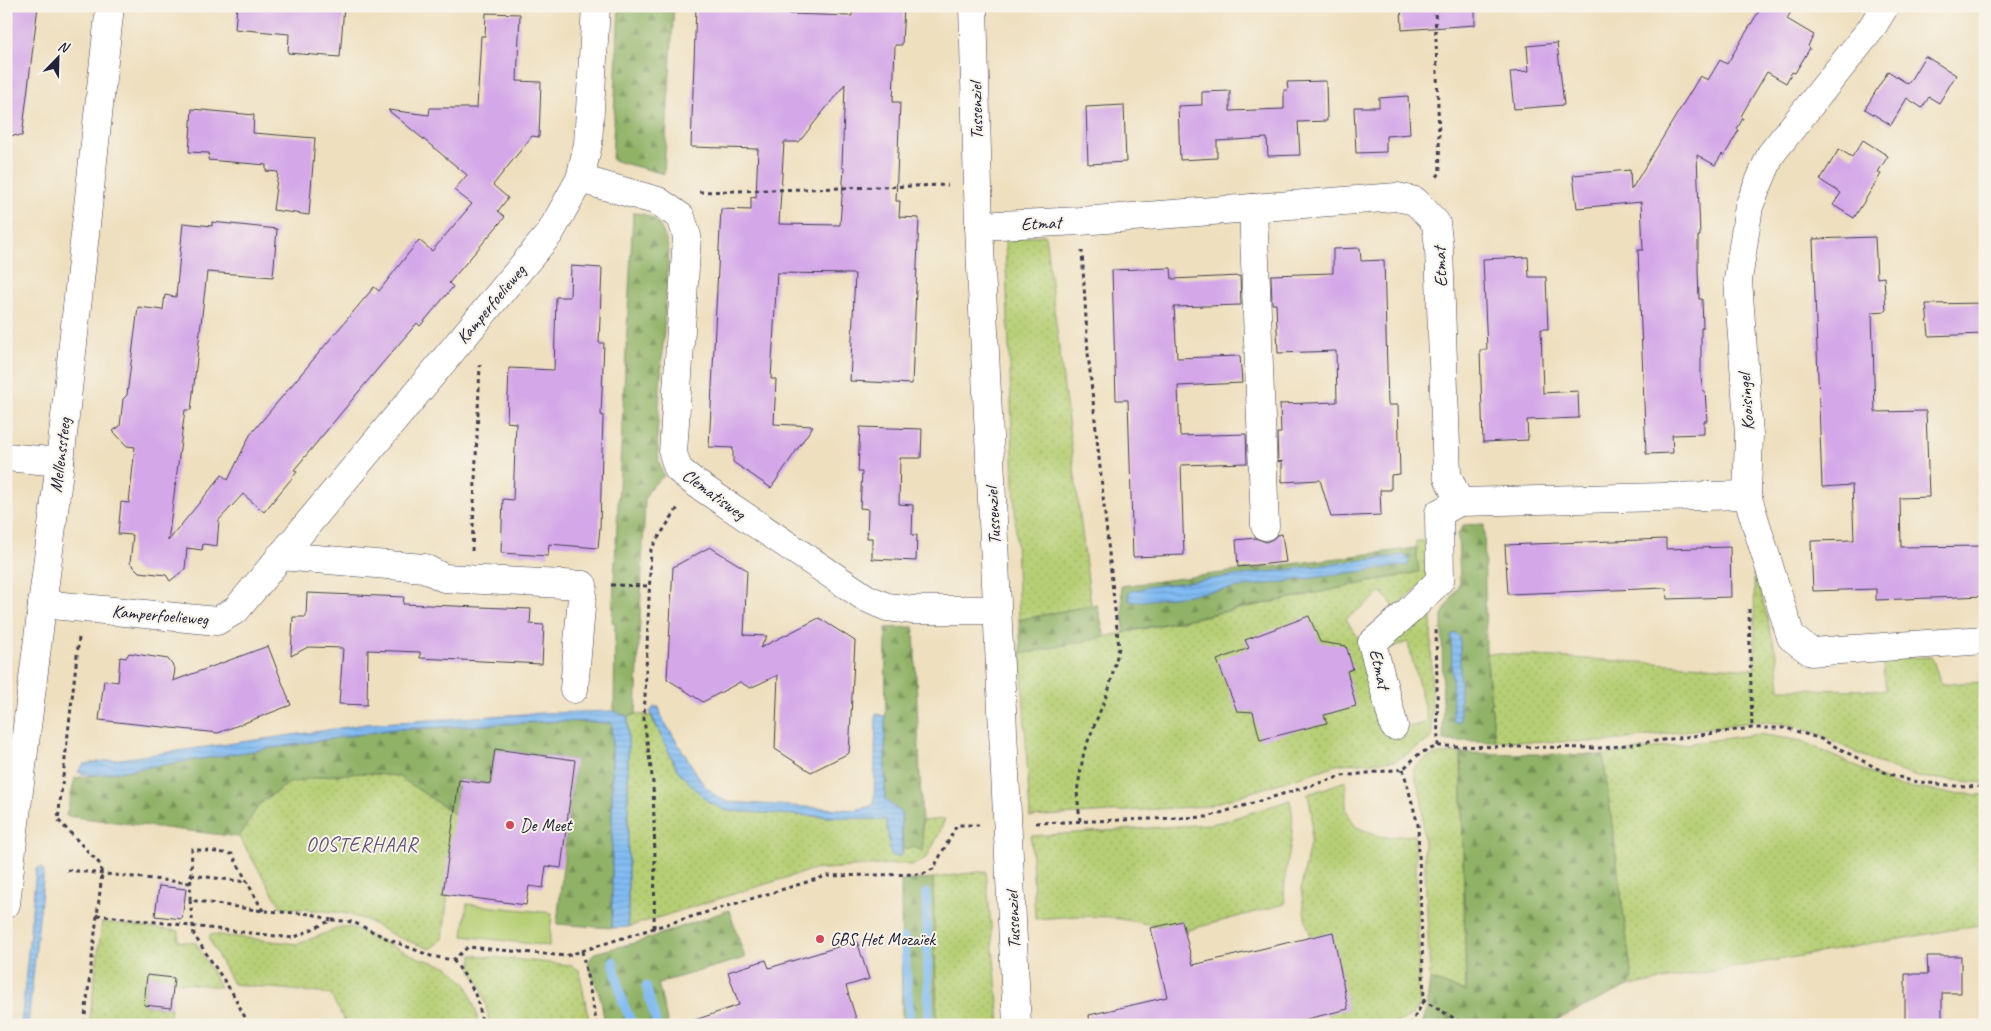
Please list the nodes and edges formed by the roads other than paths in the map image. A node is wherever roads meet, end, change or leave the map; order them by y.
1 (110, 6) edge
2 (596, 6) edge
3 (972, 6) edge
4 (1885, 6) edge
5 (580, 179) junction
6 (1253, 208) junction
7 (979, 226) junction
8 (6, 457) edge
9 (60, 462) junction
10 (1747, 495) junction
11 (1459, 502) junction
12 (1265, 526) dead end
13 (280, 556) junction
14 (42, 604) junction
15 (997, 610) junction
16 (1985, 640) edge
17 (574, 689) dead end
18 (1394, 726) dead end
19 (6, 904) edge
20 (1017, 1025) edge

1 - 9 street, Mellenssteeg
2 - 5 street, Kamperfoelieweg
3 - 7 street, Tussenziel
4 - 10 street, Kooisingel
5 - 13 street, Kamperfoelieweg
5 - 15 street, Clematisweg
6 - 7 street, Etmat
6 - 11 street, Etmat
6 - 12 street
7 - 15 street, Tussenziel
8 - 9 street
9 - 14 street, Mellenssteeg
10 - 11 street
10 - 16 street, Kooisingel
11 - 18 street, Etmat
13 - 14 street, Kamperfoelieweg
13 - 17 street
14 - 19 street, Mellenssteeg
15 - 20 street, Tussenziel

